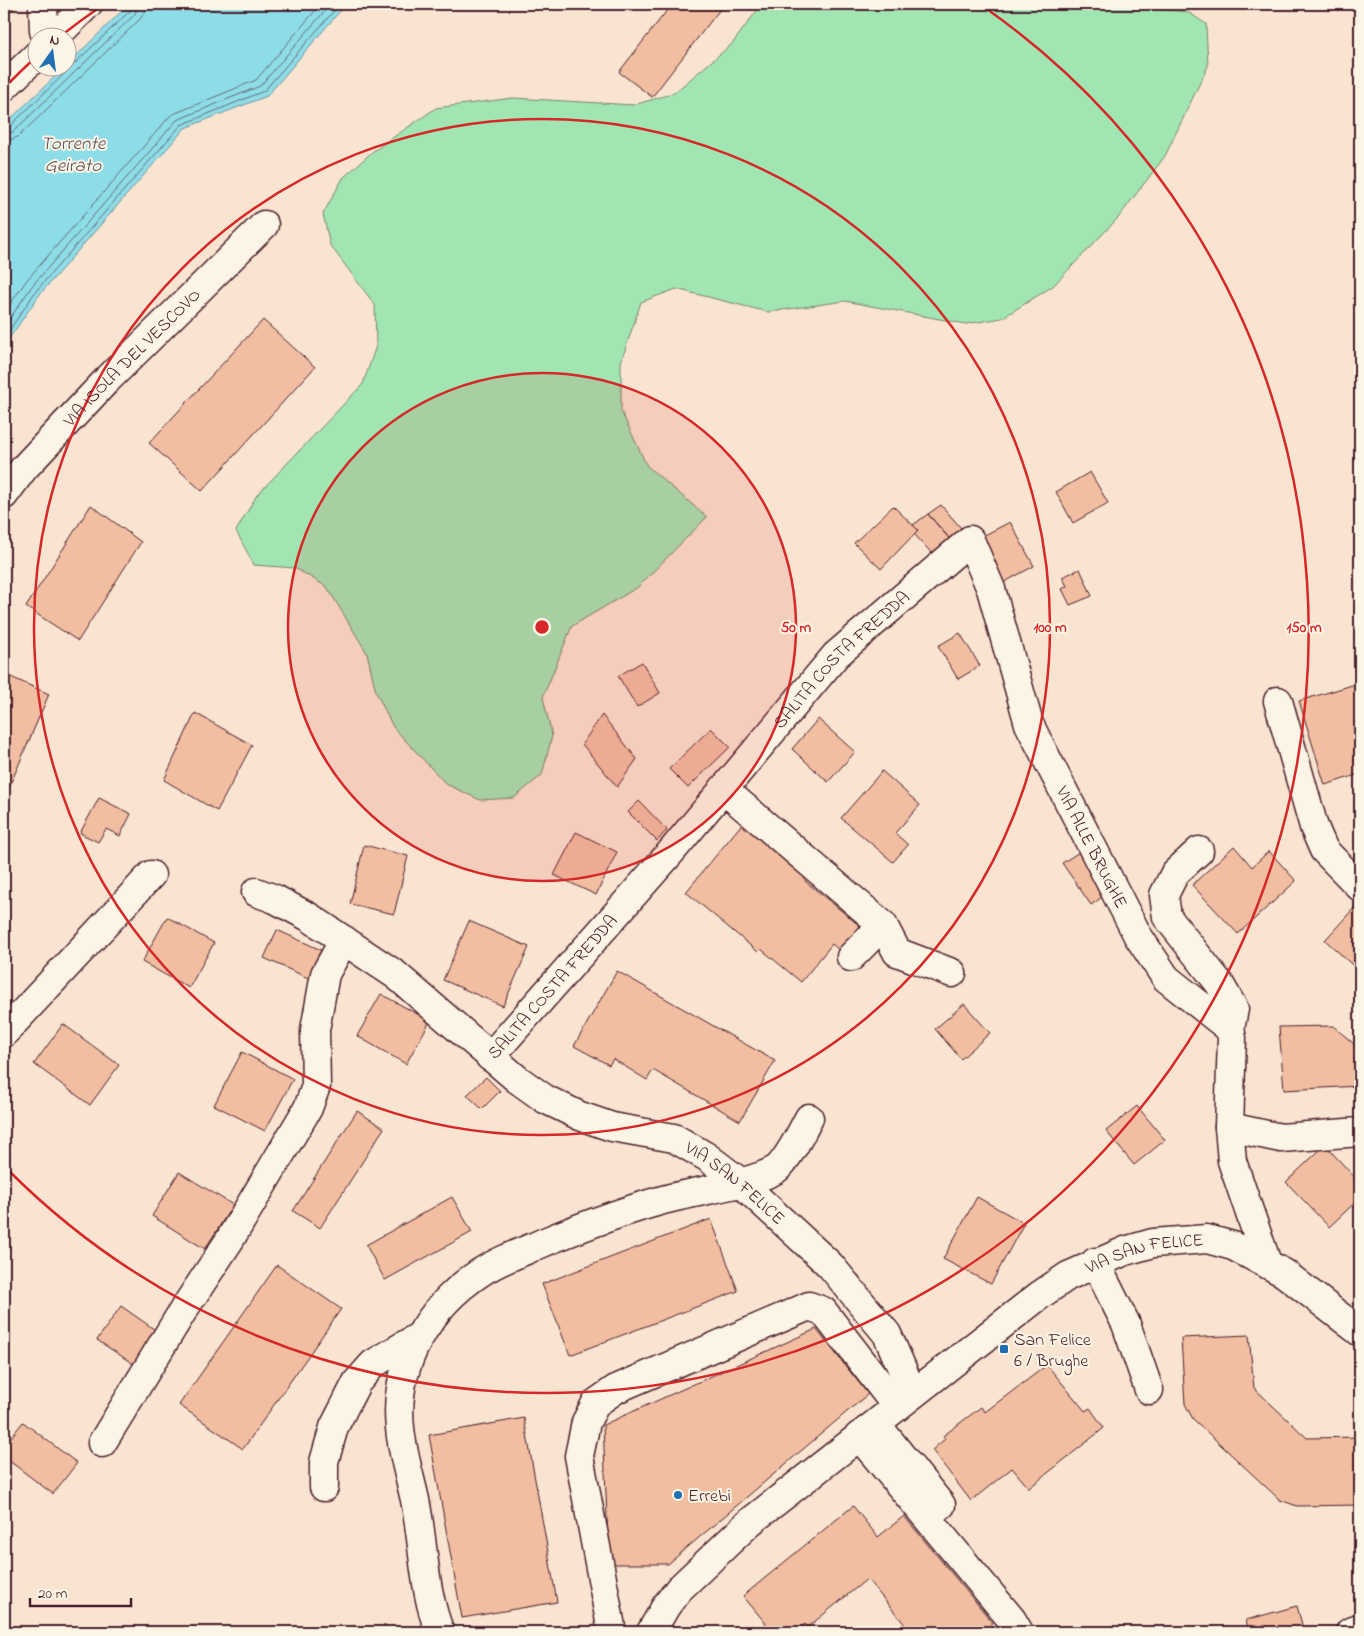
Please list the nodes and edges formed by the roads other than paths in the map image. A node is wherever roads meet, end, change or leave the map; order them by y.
1 (43, 4) edge
2 (88, 4) edge
3 (44, 28) edge
4 (64, 28) edge
5 (28, 64) edge
6 (4, 87) edge
7 (264, 225) dead end
8 (4, 495) edge
9 (970, 540) joint
10 (1278, 702) dead end
11 (723, 789) junction
12 (1199, 851) dead end
13 (151, 875) dead end
14 (1360, 887) edge
15 (256, 892) dead end
16 (883, 925) junction
17 (344, 940) junction
18 (851, 957) dead end
19 (952, 973) dead end
20 (1230, 1029) junction
21 (4, 1033) edge
22 (490, 1057) junction
23 (809, 1118) dead end
24 (1229, 1127) junction
25 (1360, 1132) edge
26 (740, 1182) junction
27 (1096, 1262) junction
28 (1267, 1262) junction
29 (1360, 1332) edge
30 (418, 1337) junction
31 (1150, 1390) dead end
32 (905, 1400) junction
33 (868, 1430) junction
34 (102, 1443) dead end
35 (324, 1487) dead end
36 (945, 1511) dead end
37 (1360, 1627) edge
38 (440, 1632) edge
39 (612, 1632) edge
40 (651, 1632) edge
41 (1019, 1632) edge
42 (1350, 1632) edge

1 - 3 street
2 - 4 street
5 - 6 street
7 - 8 street, VIA ISOLA DEL VESCOVO
9 - 11 street, SALITA COSTA FREDDA
9 - 20 street, VIA ALLE BRUGHE
10 - 14 street
11 - 16 street
11 - 22 street, SALITA COSTA FREDDA
12 - 20 street
13 - 21 street
15 - 17 street, SALITA COSTA FREDDA
16 - 18 street
16 - 19 street
17 - 22 street, SALITA COSTA FREDDA
17 - 34 street
20 - 24 street
22 - 26 street, VIA SAN FELICE
23 - 26 street
24 - 25 street
24 - 28 street
26 - 30 street
26 - 32 street, VIA SAN FELICE
27 - 28 street, VIA SAN FELICE
27 - 31 street
27 - 32 street, VIA SAN FELICE
28 - 29 street, VIA SAN FELICE
30 - 35 street
30 - 38 street
32 - 33 street, VIA SAN FELICE
32 - 39 street
33 - 36 street
33 - 40 street, VIA SAN FELICE
33 - 41 street
37 - 42 street

